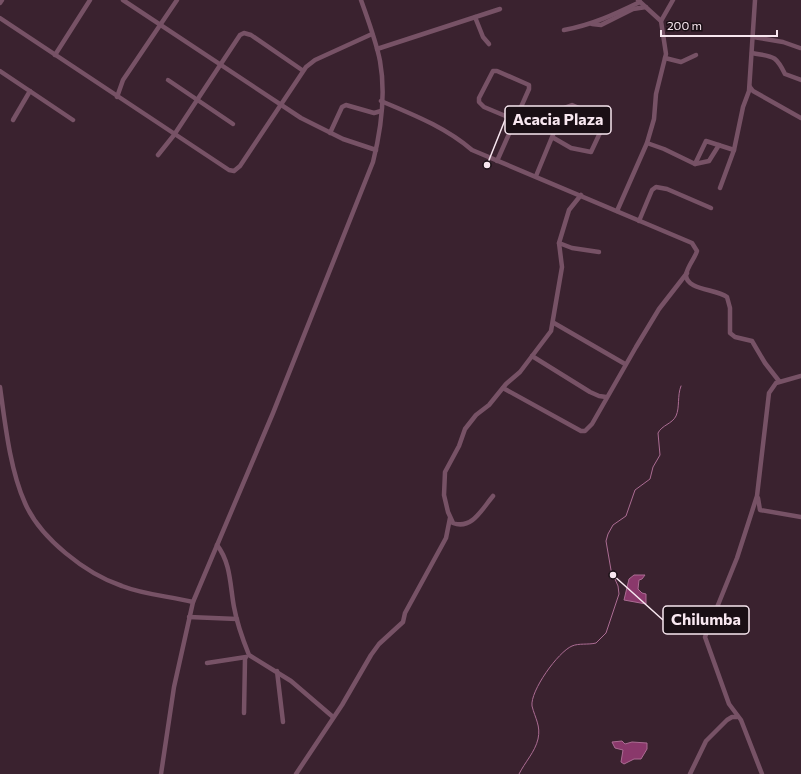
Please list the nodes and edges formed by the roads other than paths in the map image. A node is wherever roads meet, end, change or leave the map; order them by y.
1 (2, 0) edge
2 (90, 0) edge
3 (123, 0) edge
4 (177, 0) edge
5 (361, 0) edge
6 (673, 0) edge
7 (755, 0) edge
8 (639, 1) edge
9 (0, 3) edge
10 (646, 8) junction
11 (500, 9) dead end
12 (476, 17) junction
13 (0, 18) edge
14 (661, 21) junction
15 (591, 24) junction
16 (162, 25) junction
17 (564, 30) dead end
18 (372, 34) junction
19 (753, 37) junction
20 (489, 44) dead end
21 (800, 48) dead end
22 (377, 49) junction
23 (752, 53) junction
24 (55, 55) junction
25 (696, 55) dead end
26 (665, 58) junction
27 (220, 64) junction
28 (302, 70) junction
29 (0, 71) edge
30 (168, 80) dead end
31 (801, 80) edge
32 (750, 87) junction
33 (30, 91) junction
34 (117, 97) junction
35 (197, 100) junction
36 (382, 101) junction
37 (280, 104) junction
38 (381, 111) junction
39 (801, 118) edge
40 (13, 120) dead end
41 (73, 120) dead end
42 (515, 120) junction
43 (233, 124) dead end
44 (330, 133) junction
45 (174, 135) junction
46 (552, 138) junction
47 (647, 143) junction
48 (719, 145) junction
49 (376, 150) junction
50 (734, 150) junction
51 (158, 155) dead end
52 (497, 161) junction
53 (695, 164) junction
54 (536, 176) junction
55 (720, 188) dead end
56 (581, 195) junction
57 (710, 208) dead end
58 (617, 211) junction
59 (639, 221) junction
60 (559, 243) junction
61 (599, 252) dead end
62 (687, 273) junction
63 (554, 323) junction
64 (532, 356) junction
65 (625, 364) junction
66 (801, 376) edge
67 (779, 381) junction
68 (0, 387) edge
69 (503, 388) junction
70 (606, 397) junction
71 (493, 496) dead end
72 (757, 496) junction
73 (801, 517) edge
74 (450, 518) junction
75 (217, 545) junction
76 (193, 602) junction
77 (695, 616) dead end
78 (189, 617) junction
79 (237, 619) junction
80 (710, 622) junction
81 (247, 657) junction
82 (207, 663) dead end
83 (277, 671) junction
84 (244, 713) dead end
85 (333, 717) junction
86 (737, 717) junction
87 (283, 722) dead end
88 (161, 774) edge
89 (296, 774) edge
90 (690, 774) edge
91 (762, 774) edge

1 - 9 street
2 - 24 street
3 - 16 street
4 - 16 street
5 - 18 street
6 - 14 street
7 - 19 street
8 - 10 street
8 - 15 street
10 - 14 street
10 - 15 street
11 - 12 street
12 - 20 street
12 - 22 street
13 - 24 street
14 - 26 street
15 - 17 street
16 - 27 street
16 - 34 street
18 - 22 street
18 - 28 street
19 - 21 street
19 - 23 street
22 - 36 street
23 - 31 street
23 - 32 street
24 - 34 street
25 - 26 street
26 - 47 street
27 - 28 street
27 - 35 street
27 - 37 street
28 - 37 street
29 - 33 street
30 - 35 street
32 - 39 street
32 - 50 street
33 - 40 street
33 - 41 street
34 - 45 street
35 - 43 street
35 - 45 street
36 - 38 street
36 - 52 street
37 - 44 street
37 - 45 street
38 - 44 street
38 - 49 street
42 - 42 street
42 - 52 street
44 - 49 street
45 - 51 street
46 - 46 street
46 - 54 street
47 - 53 street
47 - 58 street
48 - 50 street
48 - 53 street
48 - 53 street
49 - 75 street
50 - 55 street
52 - 54 street
54 - 56 street
56 - 58 street
56 - 60 street
57 - 59 street
58 - 59 street
59 - 62 street
60 - 61 street
60 - 63 street
62 - 65 street
62 - 67 street
63 - 64 street
63 - 65 street
64 - 69 street
64 - 70 street
65 - 70 street
66 - 67 street
67 - 72 street
68 - 76 street
69 - 70 street
69 - 74 street
71 - 74 street
72 - 73 street
72 - 80 street
74 - 85 street
75 - 76 street
75 - 79 street
76 - 78 street
77 - 80 street
78 - 79 street
78 - 88 street
79 - 81 street
80 - 86 street
81 - 82 street
81 - 83 street
81 - 84 street
83 - 85 street
83 - 87 street
85 - 89 street
86 - 90 street
86 - 91 street

